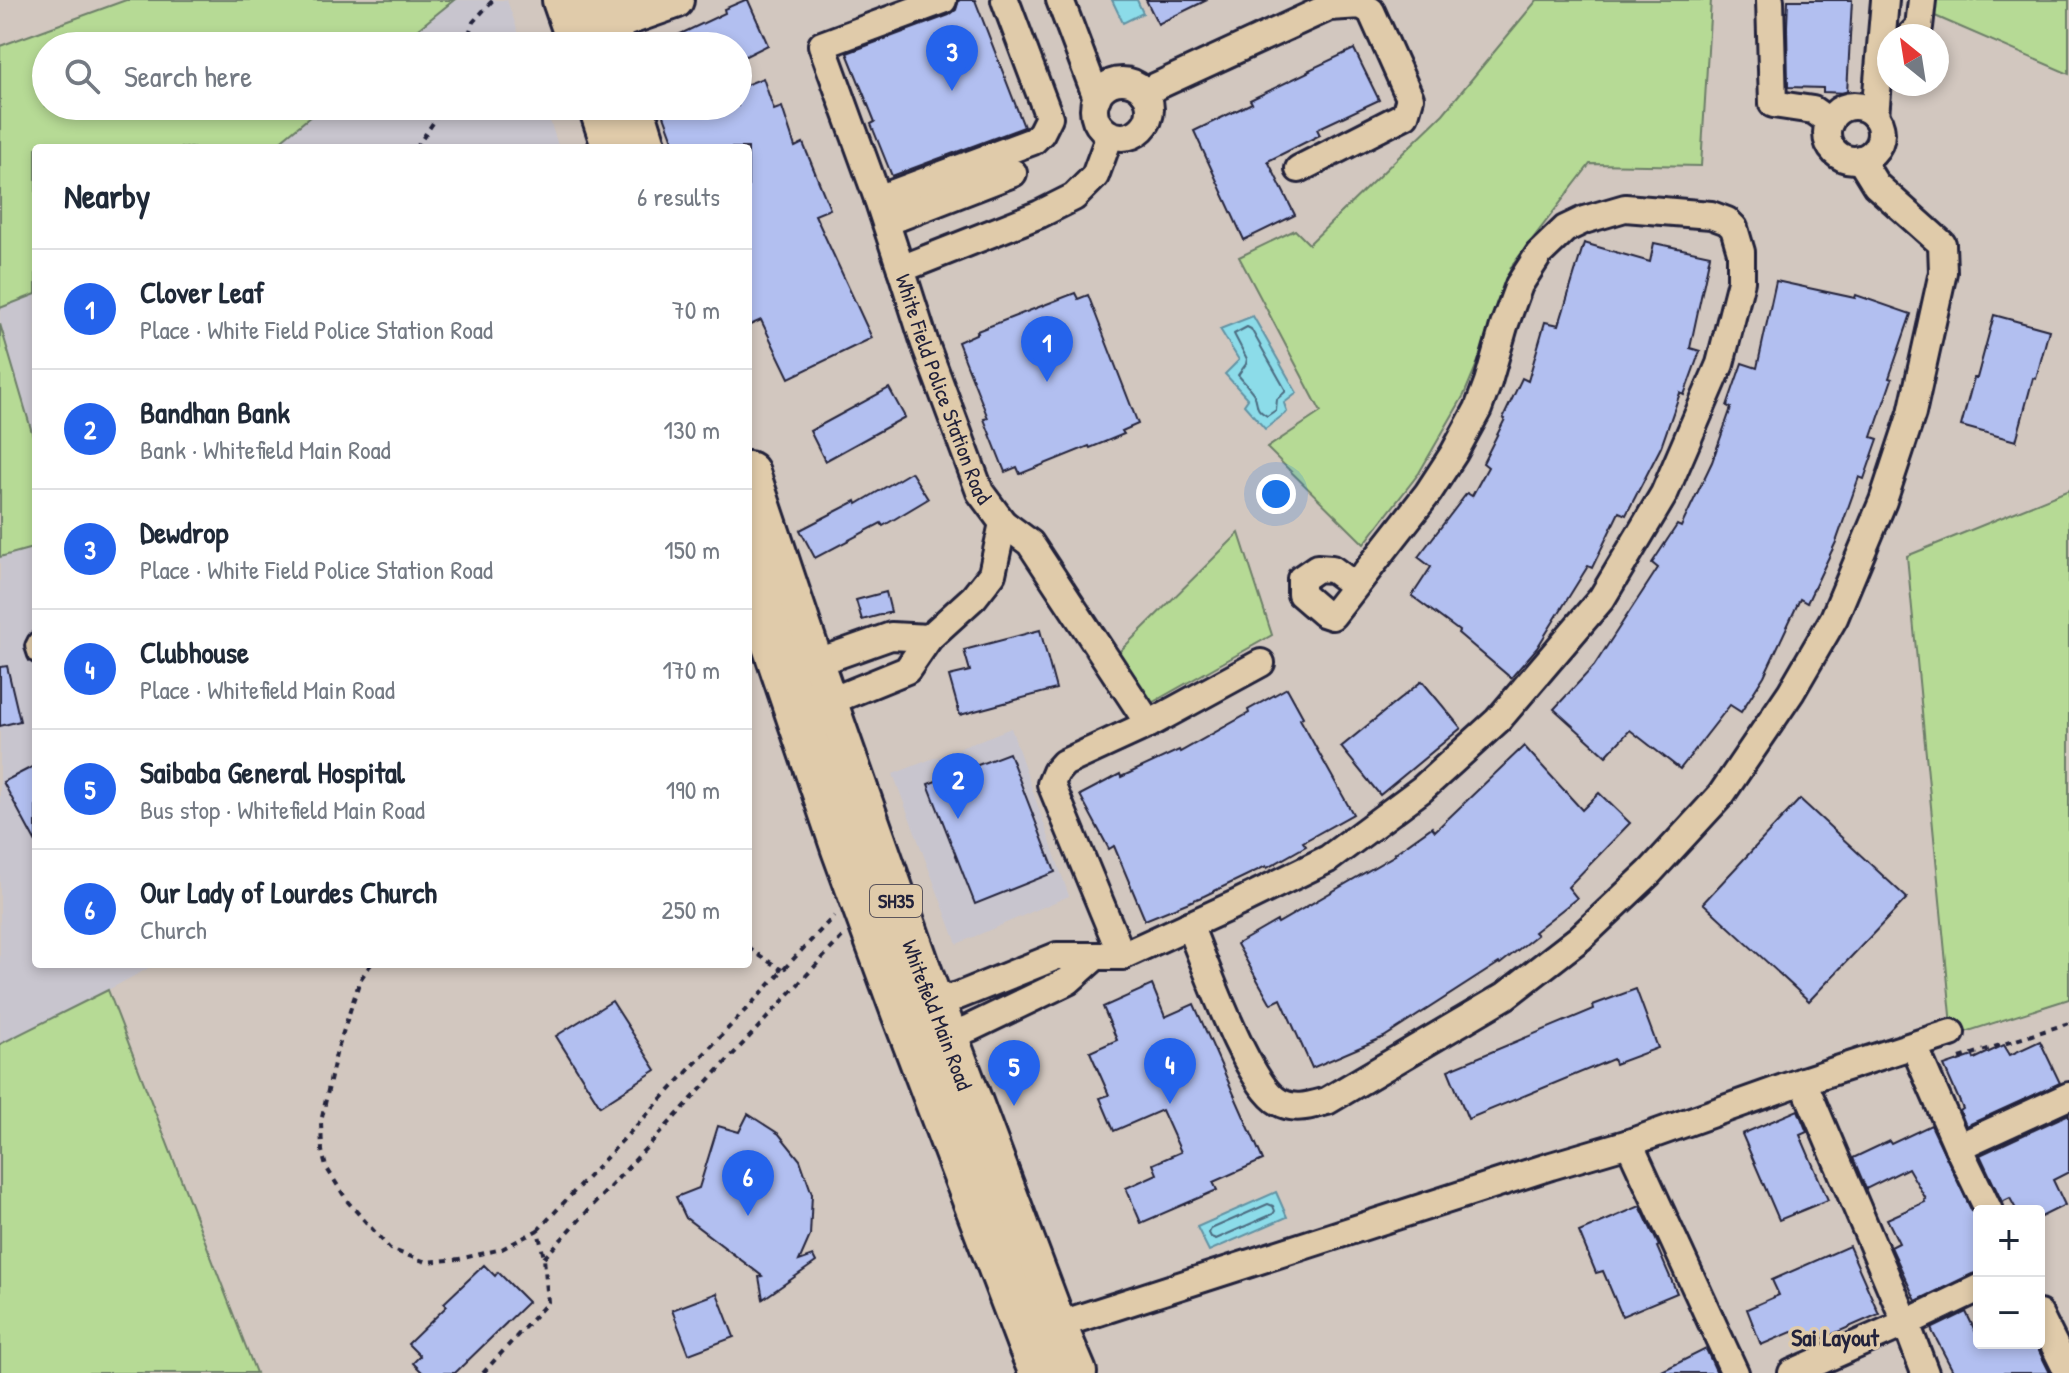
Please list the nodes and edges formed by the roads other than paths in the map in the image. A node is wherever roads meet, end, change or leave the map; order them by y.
1 (675, 0) edge
2 (943, 0) edge
3 (1005, 0) edge
4 (1060, 0) edge
5 (1770, 0) edge
6 (1885, 0) edge
7 (1922, 0) edge
8 (1885, 24) edge
9 (1919, 24) edge
10 (589, 25) edge
11 (1144, 92) junction
12 (1878, 96) edge
13 (1097, 98) junction
14 (1875, 116) junction
15 (605, 120) edge
16 (636, 120) edge
17 (1830, 122) junction
18 (1110, 135) junction
19 (613, 144) edge
20 (644, 144) edge
21 (1860, 159) junction
22 (1299, 169) dead end
23 (1013, 173) dead end
24 (882, 210) junction
25 (901, 269) junction
26 (752, 485) edge
27 (1003, 523) junction
28 (752, 581) edge
29 (1355, 586) dead end
30 (929, 638) junction
31 (1261, 663) dead end
32 (812, 664) junction
33 (826, 703) junction
34 (1149, 724) junction
35 (1189, 925) junction
36 (1109, 956) junction
37 (925, 1025) junction
38 (1803, 1081) junction
39 (2069, 1096) edge
40 (1629, 1143) junction
41 (1958, 1147) junction
42 (1986, 1205) edge
43 (1973, 1291) edge
44 (1906, 1323) junction
45 (1055, 1326) junction
46 (2045, 1326) edge
47 (1041, 1373) edge
48 (1075, 1373) edge
49 (1735, 1373) edge
50 (1792, 1373) edge
51 (1925, 1373) edge
52 (2068, 1373) edge

1 - 10 street
2 - 24 street
3 - 24 street
4 - 13 street
5 - 17 street
6 - 8 street
7 - 9 street
11 - 13 street
11 - 18 street
11 - 22 street
12 - 14 street
13 - 18 street
14 - 17 street
14 - 21 street
15 - 19 main road
16 - 20 main road
17 - 21 street
18 - 25 street, White Field Police Station Road
21 - 35 street
23 - 24 street
24 - 25 street
25 - 27 street, White Field Police Station Road
26 - 32 main road, Whitefield Main Road / SH35
27 - 30 street, White Field Police Station Road
27 - 34 street
28 - 37 main road, Whitefield Main Road / SH35
29 - 35 street
30 - 32 street
30 - 33 street, White Field Police Station Road
31 - 34 street
32 - 33 main road, Whitefield Main Road / SH35
33 - 37 main road, Whitefield Main Road / SH35
34 - 36 street
35 - 36 street
36 - 37 street
36 - 37 street
37 - 45 main road, Whitefield Main Road / SH35
37 - 47 main road, Whitefield Main Road / SH35
38 - 40 street
38 - 41 street
38 - 44 street
39 - 41 street
40 - 45 street
40 - 49 street
41 - 42 street
43 - 44 street
44 - 50 street
44 - 51 street
45 - 48 main road, Whitefield Main Road / SH35
46 - 52 street

